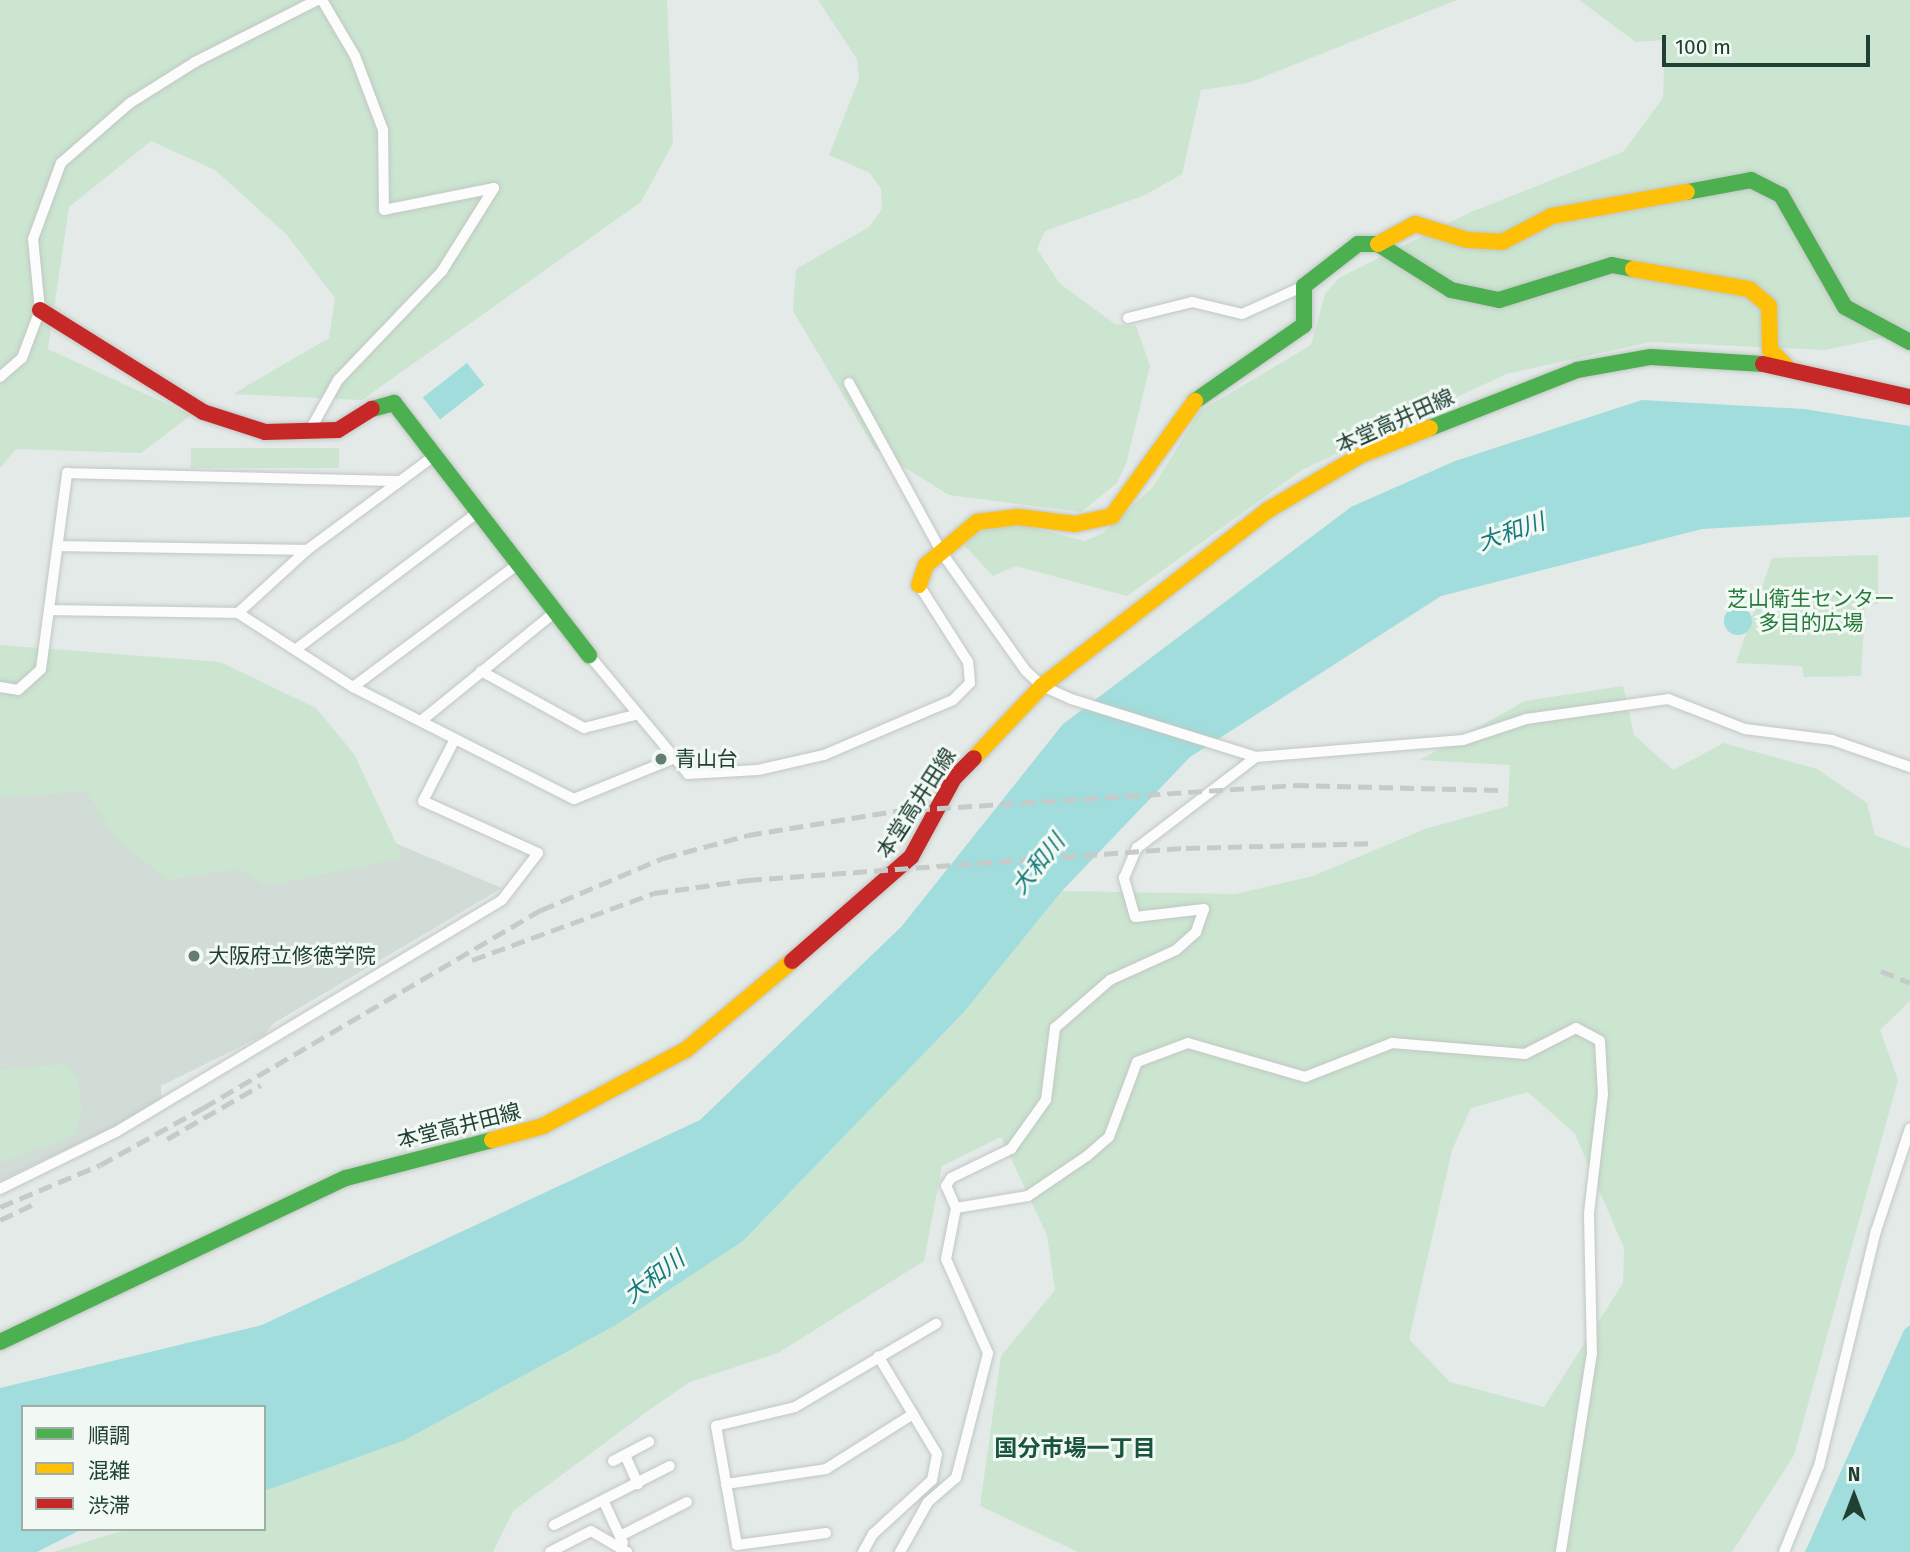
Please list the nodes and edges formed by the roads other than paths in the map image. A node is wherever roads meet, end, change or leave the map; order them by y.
1 (319, 0) edge
2 (1378, 244) junction
3 (1304, 286) junction
4 (40, 310) junction
5 (1128, 318) dead end
6 (1910, 342) edge
7 (1786, 366) junction
8 (0, 377) edge
9 (849, 383) dead end
10 (1910, 397) edge
11 (309, 432) junction
12 (435, 456) junction
13 (399, 481) junction
14 (478, 512) junction
15 (58, 546) junction
16 (307, 550) junction
17 (942, 553) junction
18 (518, 564) junction
19 (919, 585) joint
20 (50, 610) junction
21 (555, 612) junction
22 (239, 614) junction
23 (299, 647) junction
24 (589, 655) joint
25 (481, 671) junction
26 (1042, 686) junction
27 (0, 687) edge
28 (353, 687) junction
29 (635, 715) junction
30 (421, 721) junction
31 (455, 739) junction
32 (1256, 757) junction
33 (670, 760) junction
34 (1910, 767) edge
35 (1910, 1128) edge
36 (0, 1189) edge
37 (956, 1208) junction
38 (936, 1324) dead end
39 (0, 1342) edge
40 (878, 1356) junction
41 (913, 1414) junction
42 (649, 1442) dead end
43 (625, 1455) junction
44 (613, 1461) dead end
45 (670, 1466) dead end
46 (638, 1484) junction
47 (726, 1484) junction
48 (604, 1502) junction
49 (687, 1502) dead end
50 (554, 1525) dead end
51 (826, 1533) dead end
52 (624, 1544) edge
53 (550, 1552) edge
54 (863, 1552) edge
55 (900, 1552) edge
56 (1561, 1552) edge
57 (1784, 1552) edge

1 - 4 street
1 - 11 street
2 - 3 street
2 - 6 street
2 - 7 street
3 - 5 street
3 - 17 street
4 - 8 street
4 - 11 street
7 - 10 street, 本堂高井田線
7 - 26 street, 本堂高井田線
9 - 17 street
11 - 12 street
12 - 13 street
12 - 14 street
13 - 15 street
13 - 16 street
14 - 18 street
14 - 23 street
15 - 16 street
15 - 20 street
16 - 22 street
17 - 19 street
17 - 26 street
18 - 21 street
18 - 28 street
19 - 33 street
20 - 22 street
20 - 27 street
21 - 24 street
21 - 25 street
22 - 23 street
23 - 28 street
24 - 29 street
25 - 29 street
25 - 30 street
26 - 32 street
26 - 39 street, 本堂高井田線
28 - 30 street
29 - 33 street
30 - 31 street
31 - 33 street
31 - 36 street
32 - 34 street
32 - 37 street
35 - 57 street
37 - 55 street
37 - 56 street
38 - 40 street
40 - 41 street
40 - 47 street
41 - 47 street
41 - 54 street
42 - 43 street
43 - 44 street
43 - 46 street
45 - 46 street
46 - 48 street
47 - 51 street
48 - 50 street
48 - 52 street
49 - 52 street
52 - 53 street

